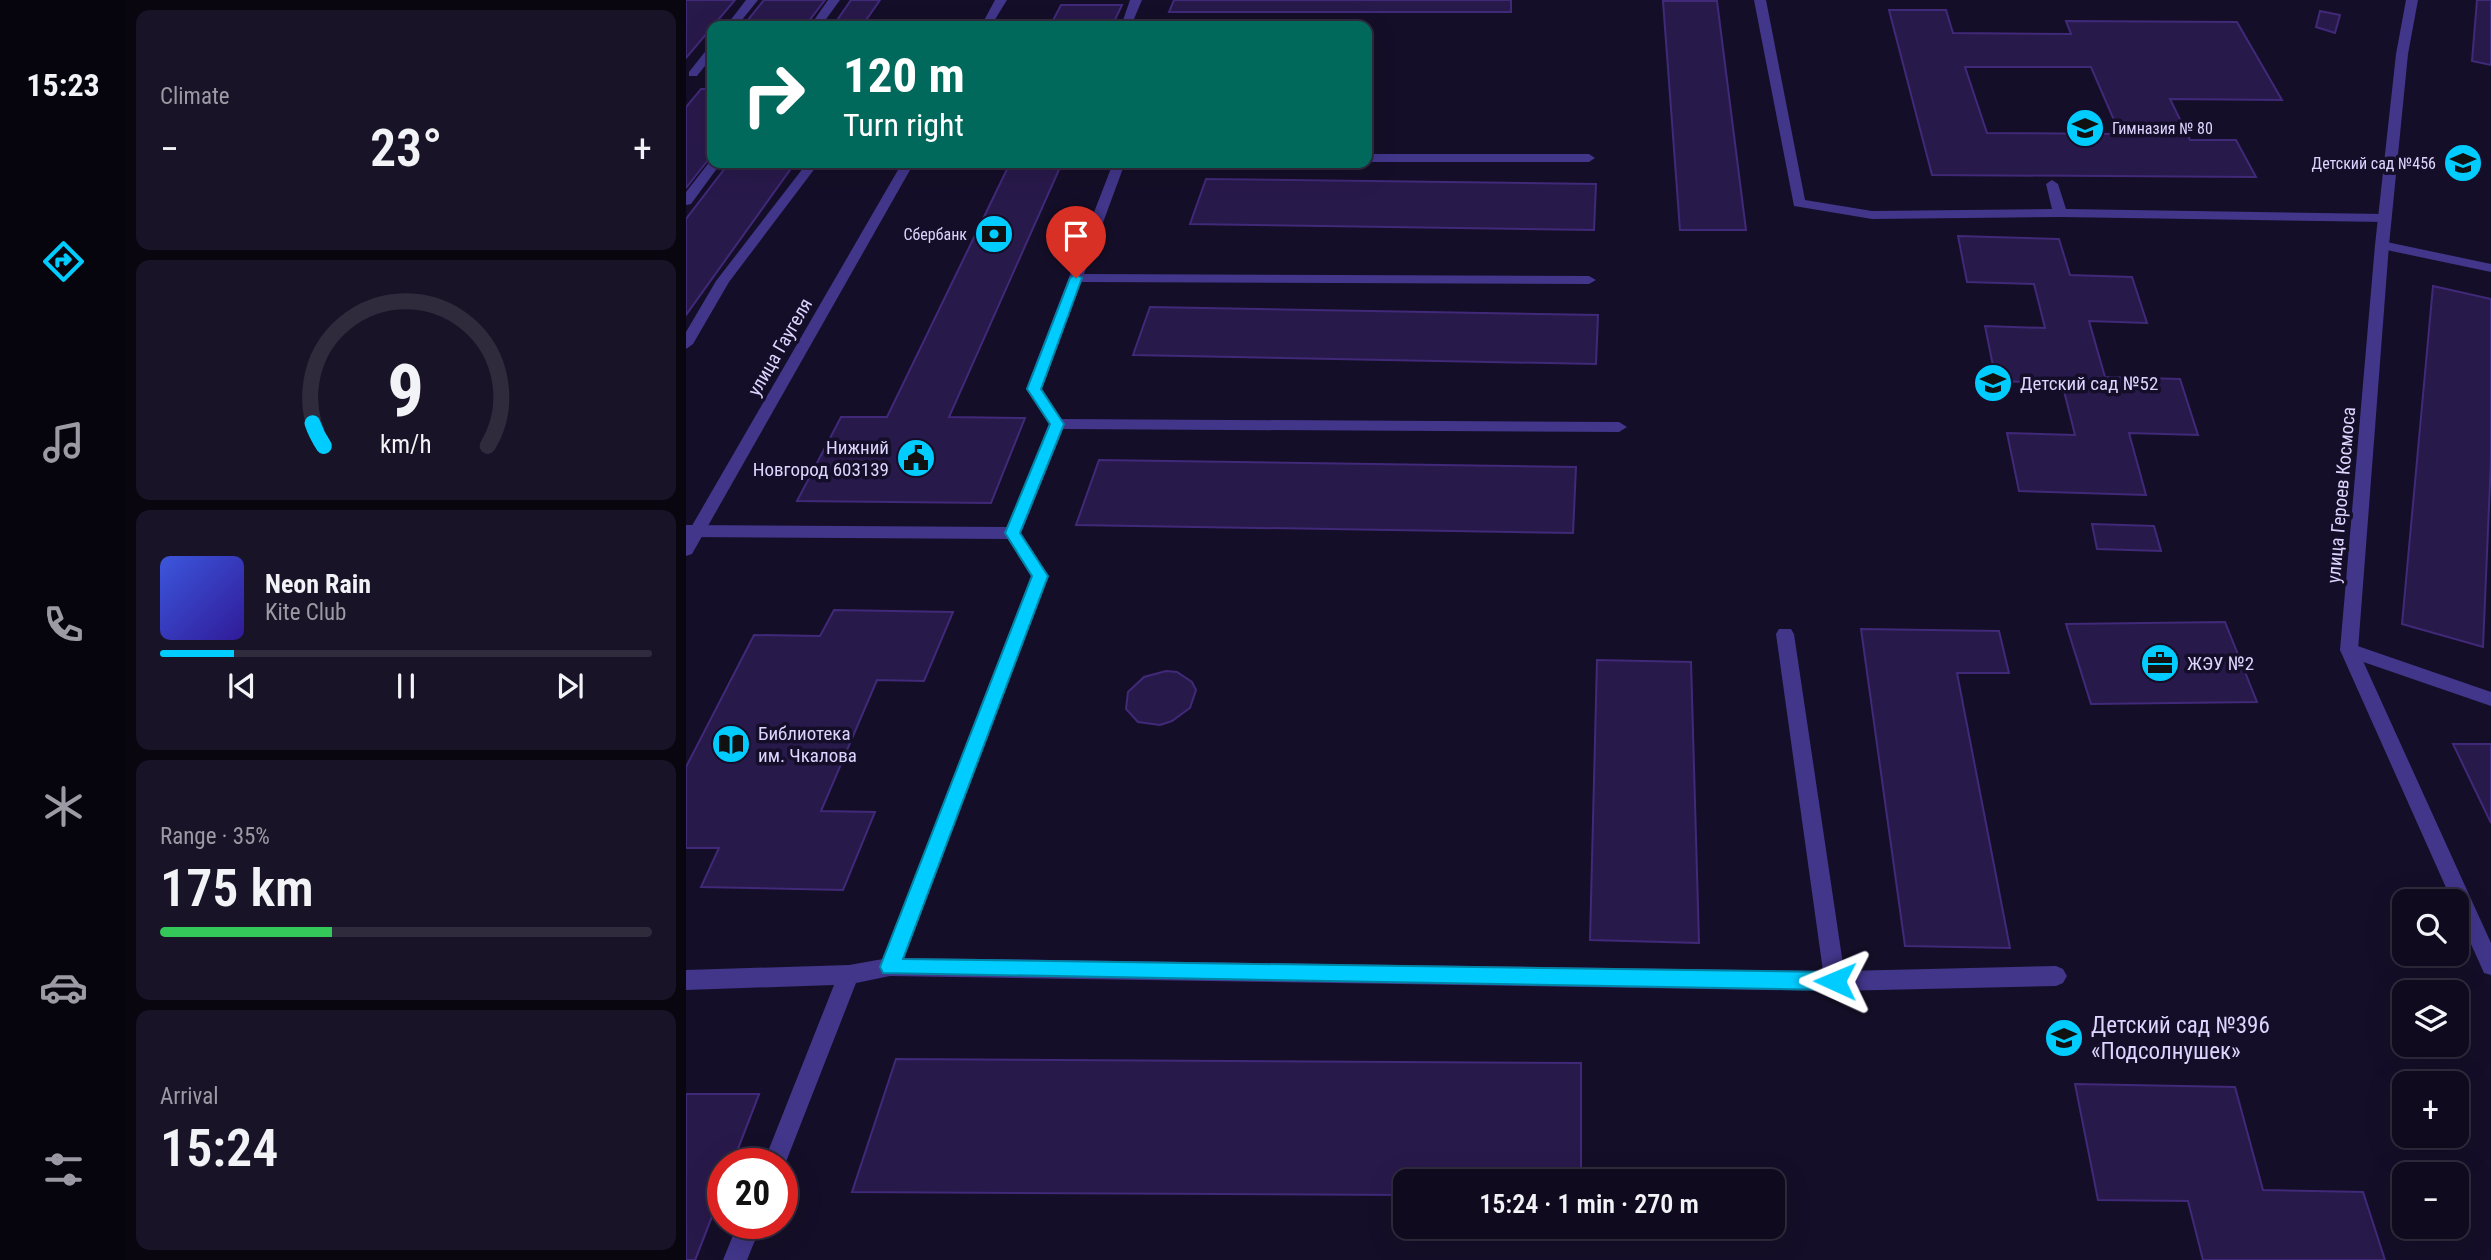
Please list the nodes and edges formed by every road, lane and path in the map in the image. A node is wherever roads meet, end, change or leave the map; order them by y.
1 (752, 0) edge
2 (834, 0) edge
3 (1001, 0) edge
4 (1136, 0) edge
5 (1760, 0) edge
6 (2412, 0) edge
7 (735, 21) edge
8 (819, 21) edge
9 (989, 21) edge
10 (1128, 21) edge
11 (707, 55) edge
12 (690, 74) edge
13 (1372, 158) edge
14 (1588, 158) dead end
15 (711, 168) edge
16 (809, 168) edge
17 (905, 168) edge
18 (1117, 168) edge
19 (2052, 184) dead end
20 (686, 201) edge
21 (2060, 213) junction
22 (2385, 218) junction
23 (2382, 245) junction
24 (2491, 268) edge
25 (1076, 278) junction
26 (1589, 280) dead end
27 (686, 344) edge
28 (1057, 424) junction
29 (1619, 427) dead end
30 (692, 530) edge
31 (1013, 533) junction
32 (686, 550) edge
33 (1785, 634) dead end
34 (2349, 650) junction
35 (2491, 699) edge
36 (2491, 965) edge
37 (890, 967) junction
38 (849, 975) junction
39 (2056, 976) dead end
40 (686, 980) edge
41 (1835, 981) junction
42 (780, 1148) edge
43 (744, 1239) edge
44 (735, 1260) edge

1 - 7 street
2 - 8 street
3 - 9 street
4 - 10 street
5 - 21 street
6 - 22 street, улица Героев Космоса
11 - 12 street
13 - 14 street
15 - 20 street
16 - 27 street
17 - 30 street, улица Гаугеля
18 - 25 street
19 - 21 street
21 - 22 street
22 - 23 street, улица Героев Космоса
23 - 24 street
23 - 34 street, улица Героев Космоса
25 - 26 street
25 - 28 street
28 - 29 street
28 - 31 street
30 - 31 street
30 - 32 street, улица Гаугеля
31 - 37 street
33 - 41 street
34 - 35 street
34 - 36 street, улица Героев Космоса
37 - 38 street
37 - 41 street
38 - 40 street
38 - 42 street
39 - 41 street
43 - 44 street

